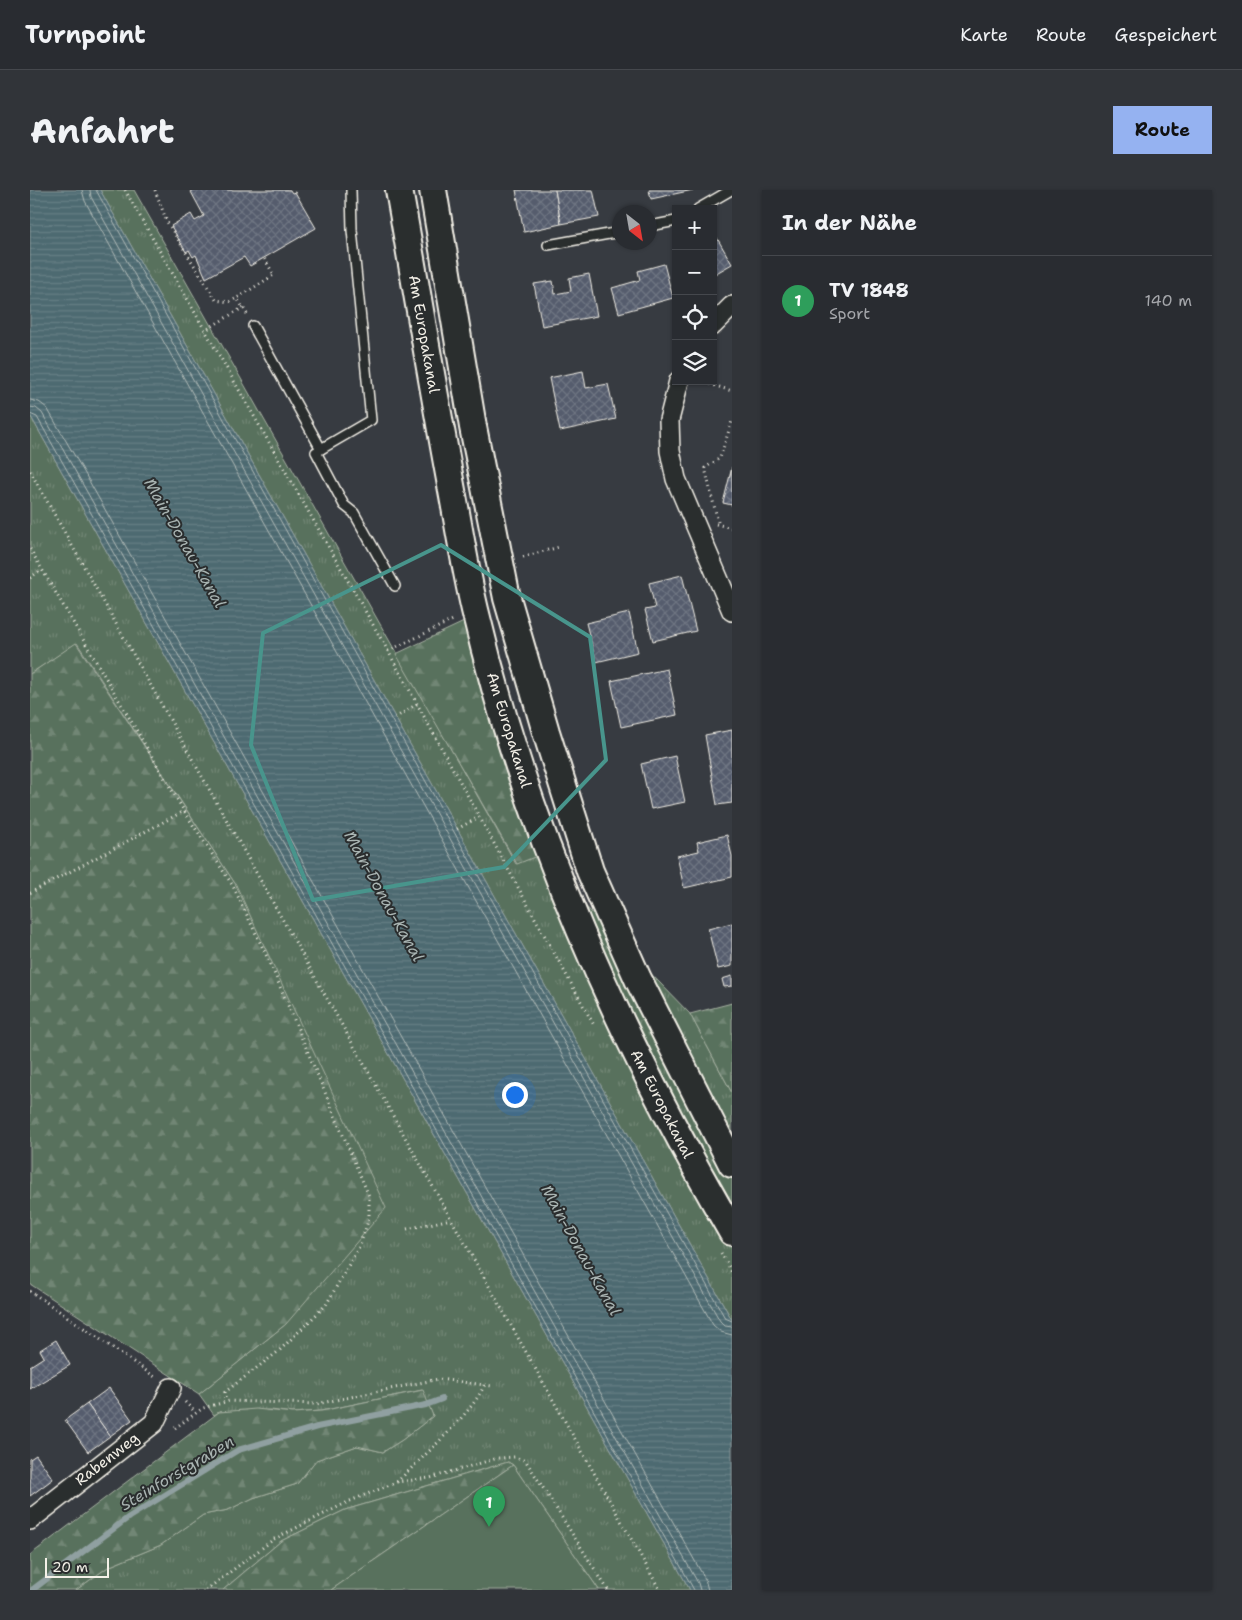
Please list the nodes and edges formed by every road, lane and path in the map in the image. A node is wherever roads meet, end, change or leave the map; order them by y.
1 (125, 190) edge
2 (155, 190) edge
3 (351, 190) edge
4 (399, 190) edge
5 (433, 190) edge
6 (731, 190) edge
7 (705, 205) edge
8 (672, 222) edge
9 (657, 225) edge
10 (612, 234) edge
11 (548, 246) dead end
12 (264, 258) dead end
13 (237, 298) junction
14 (732, 306) edge
15 (244, 307) junction
16 (717, 321) edge
17 (254, 326) joint
18 (204, 331) junction
19 (679, 385) edge
20 (713, 385) edge
21 (732, 391) edge
22 (732, 421) edge
23 (321, 449) junction
24 (30, 471) edge
25 (718, 523) dead end
26 (558, 547) dead end
27 (30, 549) edge
28 (515, 559) dead end
29 (42, 570) junction
30 (30, 578) edge
31 (395, 586) dead end
32 (474, 610) junction
33 (732, 611) edge
34 (388, 651) junction
35 (417, 704) junction
36 (395, 718) dead end
37 (184, 811) junction
38 (479, 817) junction
39 (458, 829) dead end
40 (30, 893) edge
41 (598, 1033) dead end
42 (732, 1164) edge
43 (451, 1219) junction
44 (407, 1229) dead end
45 (725, 1240) edge
46 (732, 1272) edge
47 (30, 1291) edge
48 (484, 1384) junction
49 (492, 1386) dead end
50 (171, 1388) junction
51 (225, 1402) junction
52 (195, 1412) junction
53 (171, 1431) dead end
54 (397, 1482) junction
55 (30, 1520) edge
56 (206, 1590) edge
57 (608, 1590) edge
58 (660, 1590) edge

1 - 18 path
2 - 13 path
3 - 23 lane
4 - 32 main road, Am Europakanal
5 - 42 main road
6 - 7 lane
8 - 9 lane
10 - 11 lane
12 - 13 path
13 - 15 path
14 - 16 street
15 - 17 path
15 - 18 path
17 - 23 lane
18 - 34 path
19 - 33 street
20 - 21 path
22 - 25 path
23 - 31 lane
24 - 43 path
26 - 28 path
27 - 29 path
29 - 30 path
29 - 37 path
32 - 34 path
32 - 45 main road, Am Europakanal
34 - 35 path
35 - 36 path
35 - 38 path
37 - 40 path
37 - 51 path
38 - 39 path
38 - 41 path
43 - 44 path
43 - 58 path
45 - 46 path
47 - 50 path
48 - 49 path
48 - 51 path
48 - 54 path
50 - 52 path
50 - 55 street, Rabenweg
51 - 52 path
52 - 53 path
54 - 56 path
54 - 57 path

